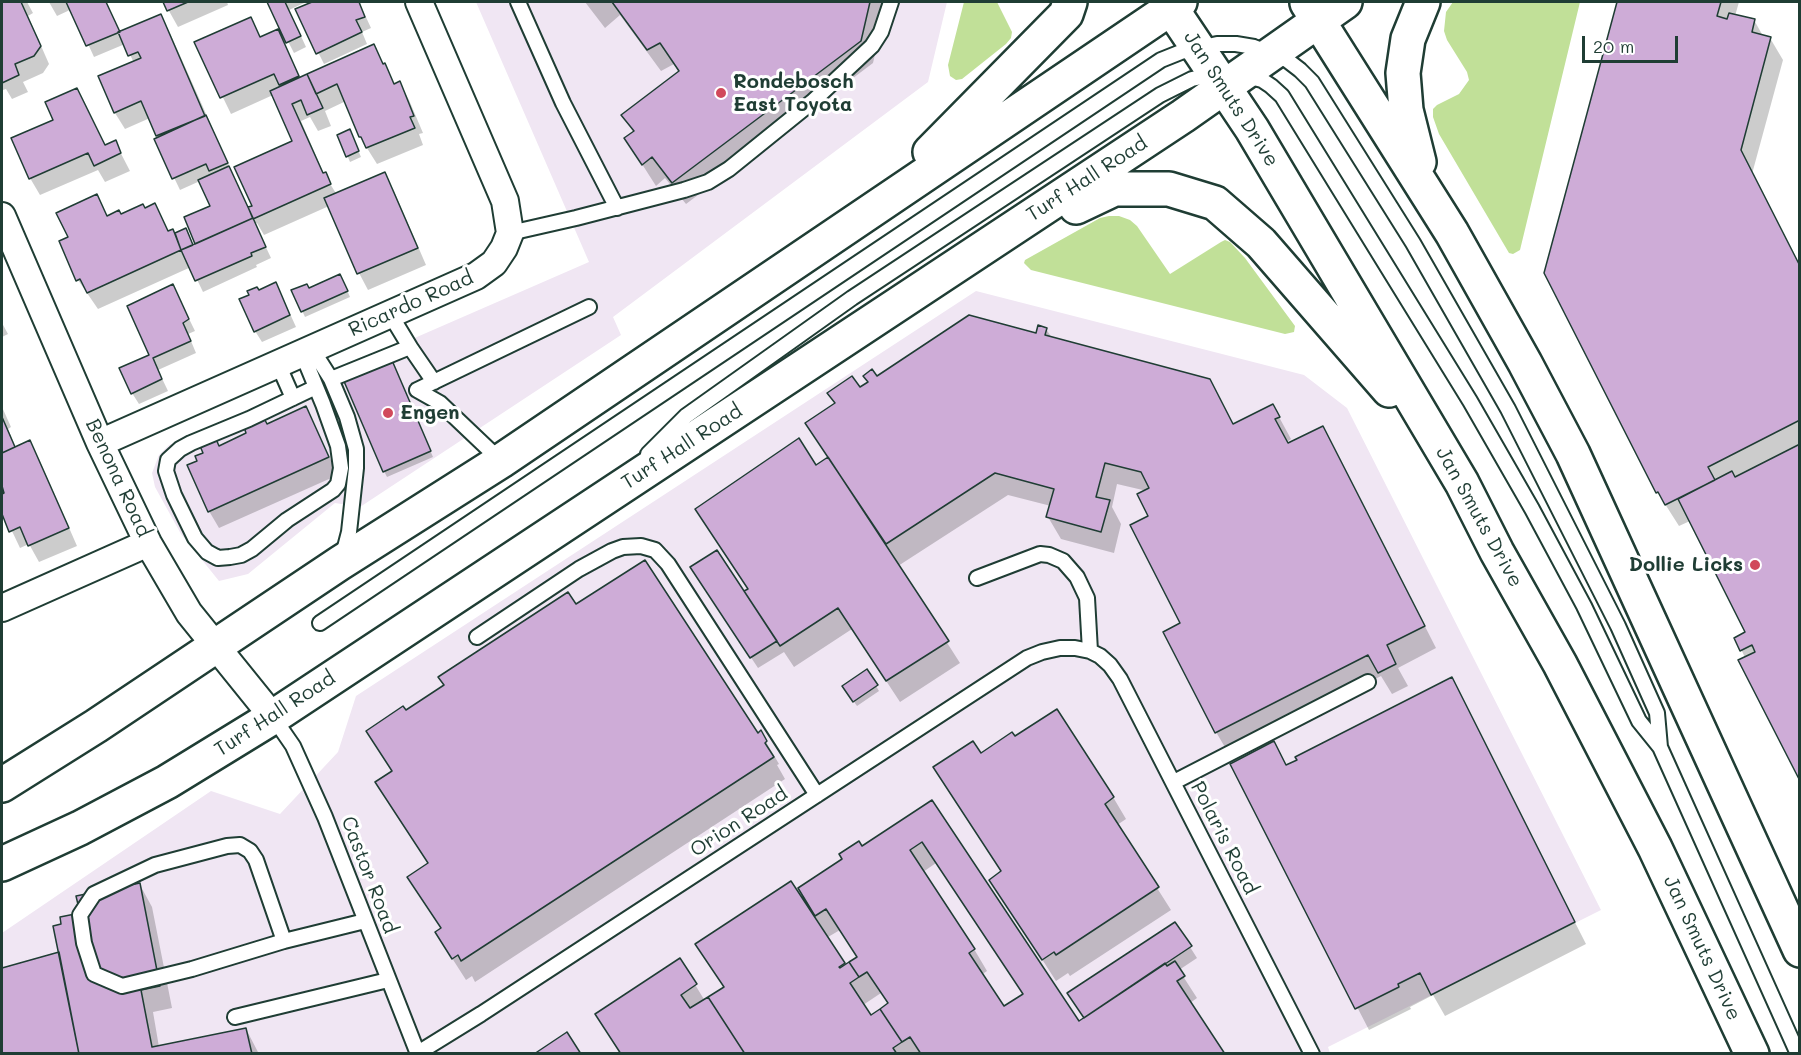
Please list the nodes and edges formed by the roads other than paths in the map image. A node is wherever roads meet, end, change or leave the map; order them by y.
1 (419, 2) edge
2 (518, 2) edge
3 (891, 2) edge
4 (1070, 2) edge
5 (1345, 2) edge
6 (1424, 2) edge
7 (1173, 3) edge
8 (1312, 11) edge
9 (1273, 54) junction
10 (1220, 71) junction
11 (1426, 190) junction
12 (616, 208) junction
13 (871, 210) junction
14 (2, 216) edge
15 (510, 233) junction
16 (963, 262) junction
17 (589, 307) dead end
18 (390, 314) junction
19 (410, 347) junction
20 (307, 351) junction
21 (278, 364) junction
22 (331, 379) junction
23 (434, 382) junction
24 (316, 387) junction
25 (293, 398) junction
26 (100, 443) junction
27 (1444, 453) junction
28 (501, 461) junction
29 (604, 498) junction
30 (148, 543) junction
31 (340, 562) junction
32 (977, 578) dead end
33 (2, 608) edge
34 (320, 623) dead end
35 (477, 637) dead end
36 (215, 645) junction
37 (1090, 651) junction
38 (1368, 682) dead end
39 (273, 717) junction
40 (1660, 747) junction
41 (1174, 782) junction
42 (2, 785) edge
43 (817, 795) junction
44 (2, 864) edge
45 (365, 921) junction
46 (284, 940) junction
47 (1800, 950) edge
48 (388, 980) junction
49 (235, 1017) dead end
50 (418, 1053) edge
51 (1312, 1053) edge
52 (1752, 1053) edge
53 (1798, 1053) edge

1 - 15 street
2 - 12 lane
3 - 12 lane
4 - 13 main road
5 - 8 main road, Turf Hall Road
6 - 11 main road
7 - 10 main road, Jan Smuts Drive
7 - 13 main road
8 - 9 main road, Turf Hall Road
8 - 11 main road
9 - 10 main road, Turf Hall Road
9 - 10 lane
9 - 40 lane
10 - 16 main road, Turf Hall Road
10 - 27 main road, Jan Smuts Drive
10 - 29 lane
10 - 34 lane
10 - 40 lane
11 - 47 main road
12 - 15 lane
13 - 28 main road
14 - 26 street, Benona Road
15 - 18 street, Ricardo Road
16 - 27 main road
16 - 29 main road, Turf Hall Road
17 - 23 lane
18 - 19 lane
18 - 20 street, Ricardo Road
19 - 22 lane
19 - 23 lane
20 - 21 street, Ricardo Road
20 - 22 lane
20 - 24 lane
21 - 25 lane
21 - 26 street, Ricardo Road
22 - 31 lane
23 - 28 lane
24 - 25 lane
24 - 25 lane
26 - 30 street, Benona Road
27 - 52 main road, Jan Smuts Drive
28 - 31 main road
29 - 39 main road, Turf Hall Road
30 - 33 street
30 - 36 street, Benona Road
31 - 36 main road
32 - 37 lane
35 - 43 lane
36 - 39 street, Benona Road
36 - 42 main road
37 - 41 lane, Polaris Road
37 - 43 lane, Orion Road
38 - 41 lane
39 - 44 main road, Turf Hall Road
39 - 45 lane, Castor Road
40 - 53 lane
41 - 51 lane, Polaris Road
43 - 50 lane, Orion Road
45 - 46 lane
45 - 48 lane, Castor Road
46 - 46 lane
48 - 49 lane
48 - 50 lane, Castor Road

